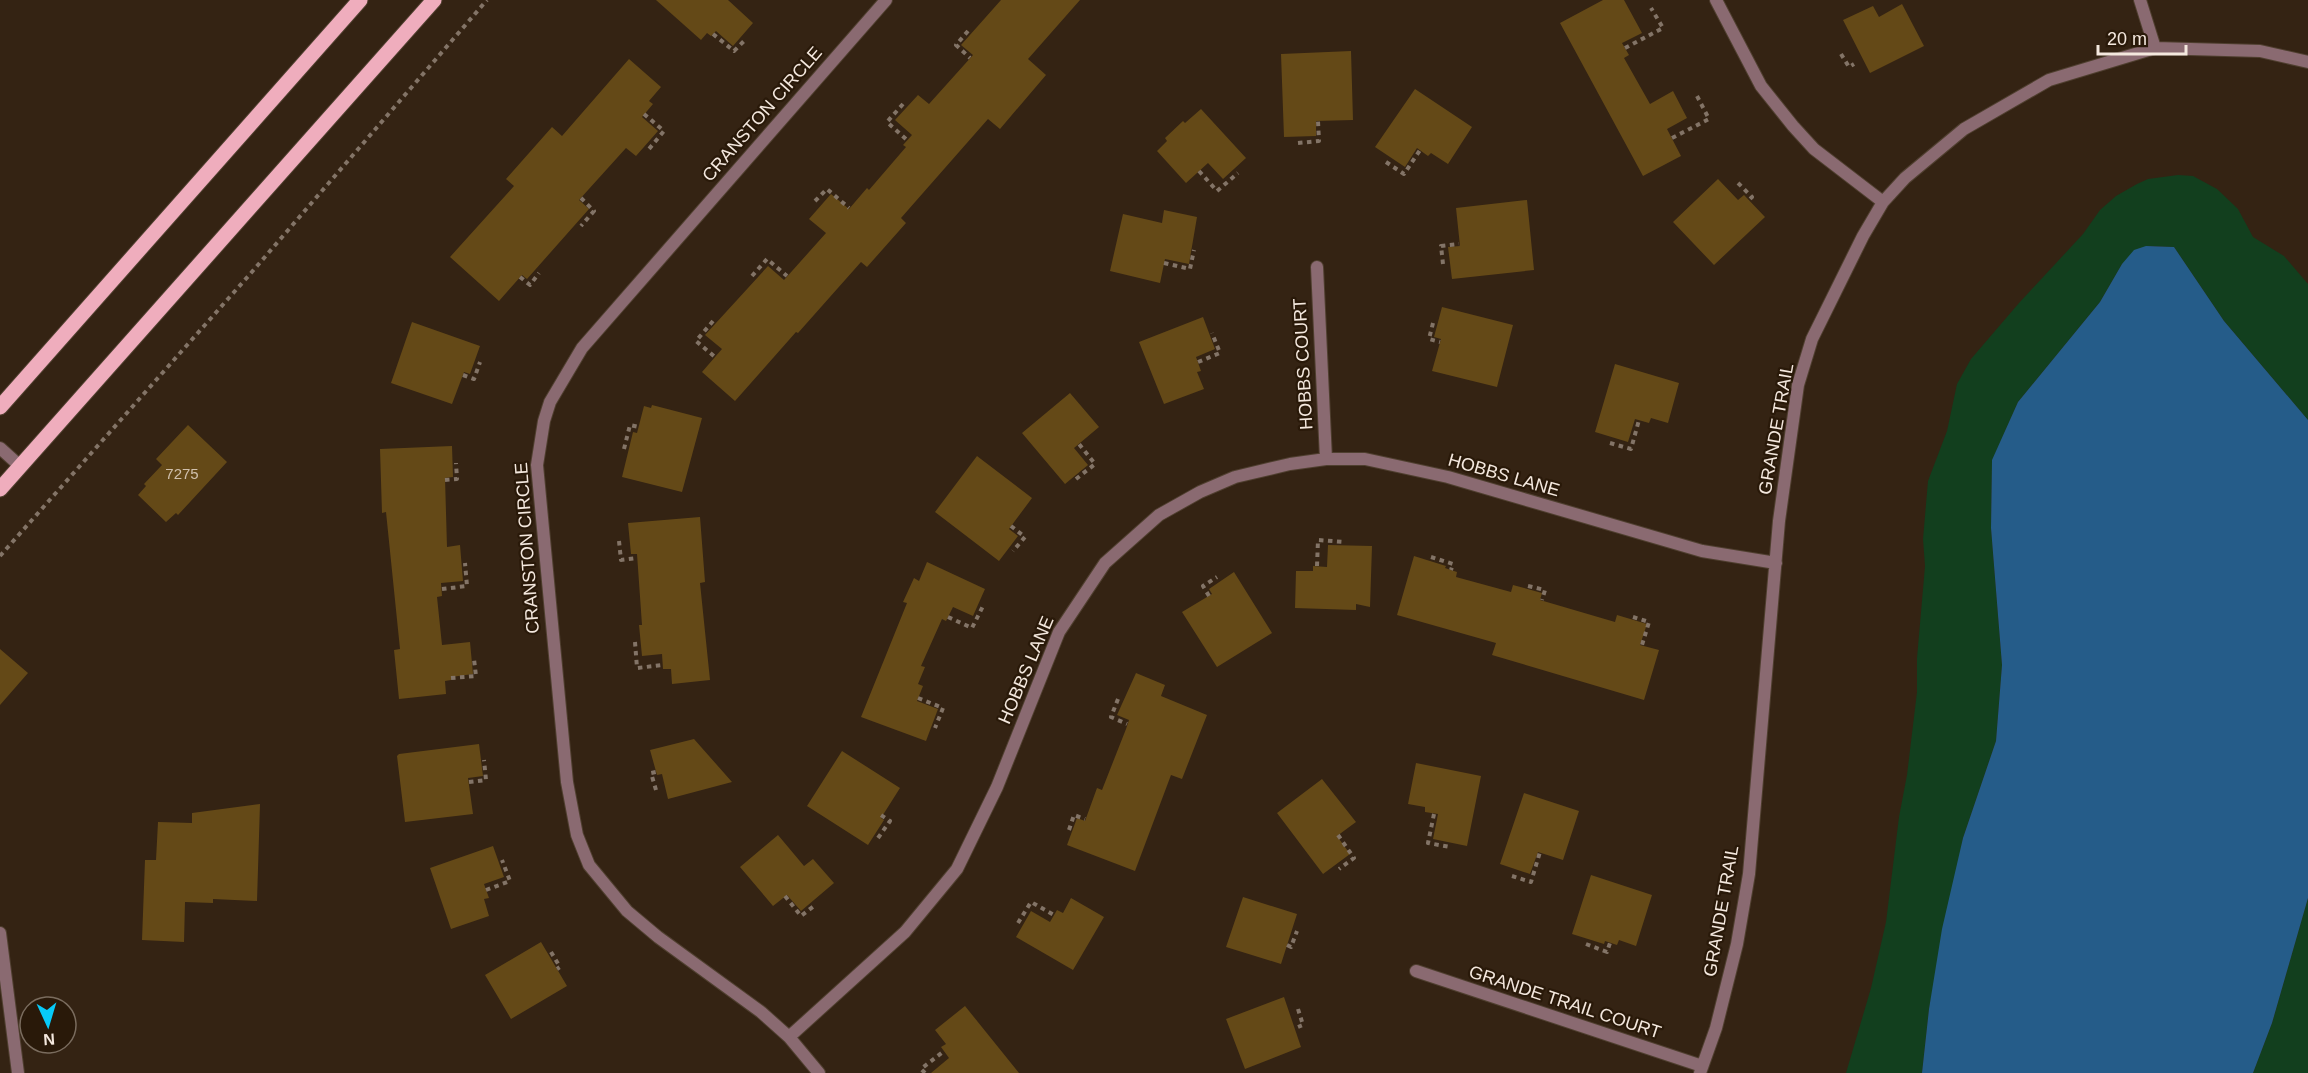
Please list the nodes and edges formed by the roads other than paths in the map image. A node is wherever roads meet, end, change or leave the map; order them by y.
1 (360, 0) edge
2 (434, 0) edge
3 (886, 0) edge
4 (1716, 0) edge
5 (2140, 0) edge
6 (2155, 48) junction
7 (2308, 62) edge
8 (1883, 202) junction
9 (1317, 267) dead end
10 (0, 407) edge
11 (0, 448) edge
12 (1326, 459) junction
13 (20, 466) junction
14 (0, 489) edge
15 (1776, 563) junction
16 (0, 933) edge
17 (1416, 971) dead end
18 (789, 1037) junction
19 (1701, 1070) edge
20 (18, 1073) edge
21 (819, 1073) edge

1 - 10 main road
2 - 13 main road
3 - 18 street, CRANSTON CIRCLE
4 - 8 street
5 - 6 street
6 - 7 street, GRANDE TRAIL
6 - 8 street, GRANDE TRAIL
8 - 15 street, GRANDE TRAIL
9 - 12 street, HOBBS COURT
11 - 13 street
12 - 15 street, HOBBS LANE
12 - 18 street, HOBBS LANE
13 - 14 main road
15 - 19 street, GRANDE TRAIL
16 - 20 street
17 - 19 street, GRANDE TRAIL COURT
18 - 21 street, CRANSTON CIRCLE

